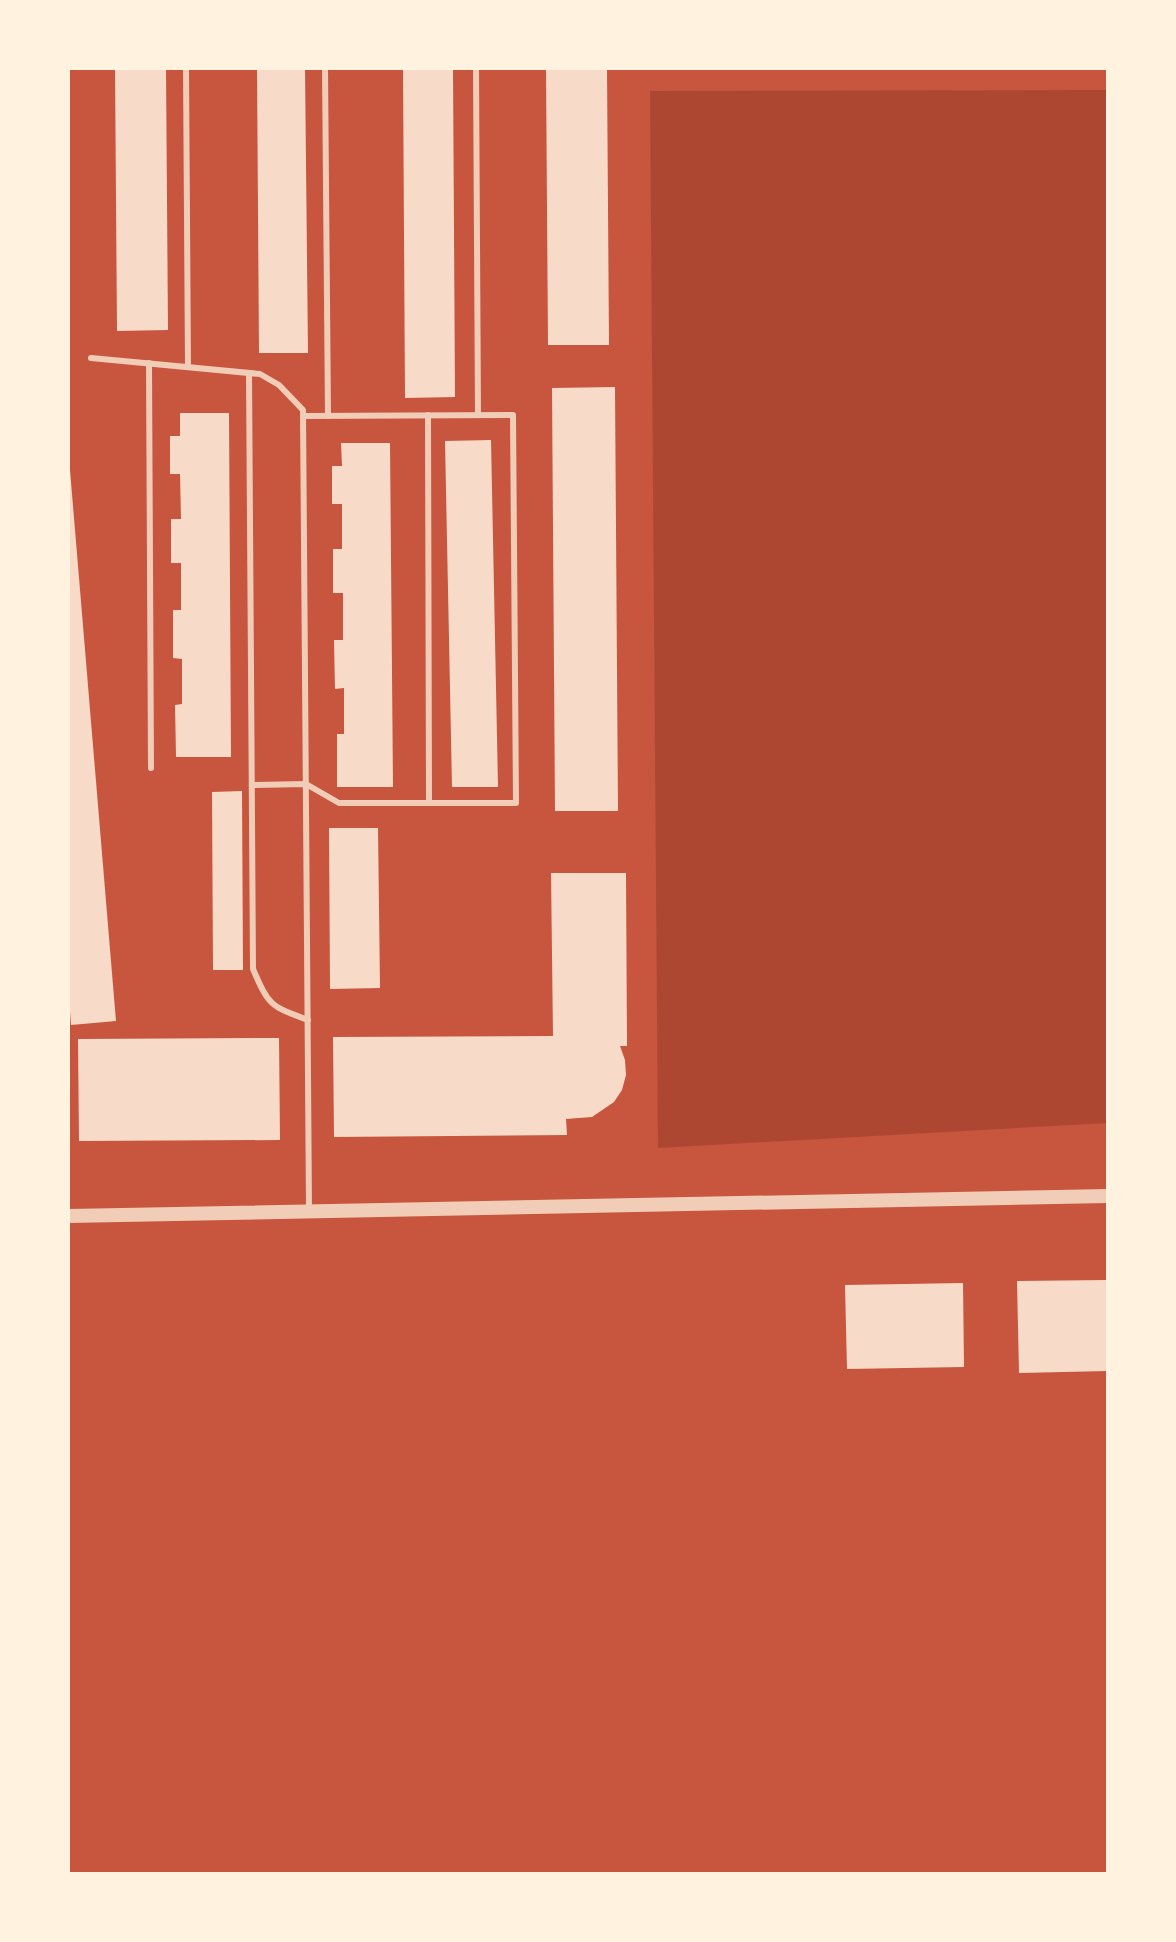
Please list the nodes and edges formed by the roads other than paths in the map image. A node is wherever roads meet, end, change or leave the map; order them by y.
1 (186, 68) edge
2 (325, 68) edge
3 (476, 68) edge
4 (91, 358) dead end
5 (149, 363) junction
6 (188, 367) junction
7 (249, 373) junction
8 (428, 415) junction
9 (478, 415) junction
10 (303, 416) junction
11 (328, 416) junction
12 (151, 768) dead end
13 (306, 784) junction
14 (252, 785) junction
15 (429, 803) junction
16 (308, 1020) junction
17 (1108, 1196) edge
18 (309, 1213) junction
19 (68, 1216) edge

1 - 6 lane
2 - 11 lane
3 - 9 lane
4 - 5 lane
5 - 6 lane
5 - 12 lane
6 - 7 lane
7 - 10 lane
7 - 14 lane
8 - 9 lane
8 - 11 lane
8 - 15 lane
9 - 15 lane
10 - 11 lane
10 - 13 lane
13 - 14 lane
13 - 15 lane
13 - 16 lane
14 - 16 lane
16 - 18 lane
17 - 18 street
18 - 19 street

